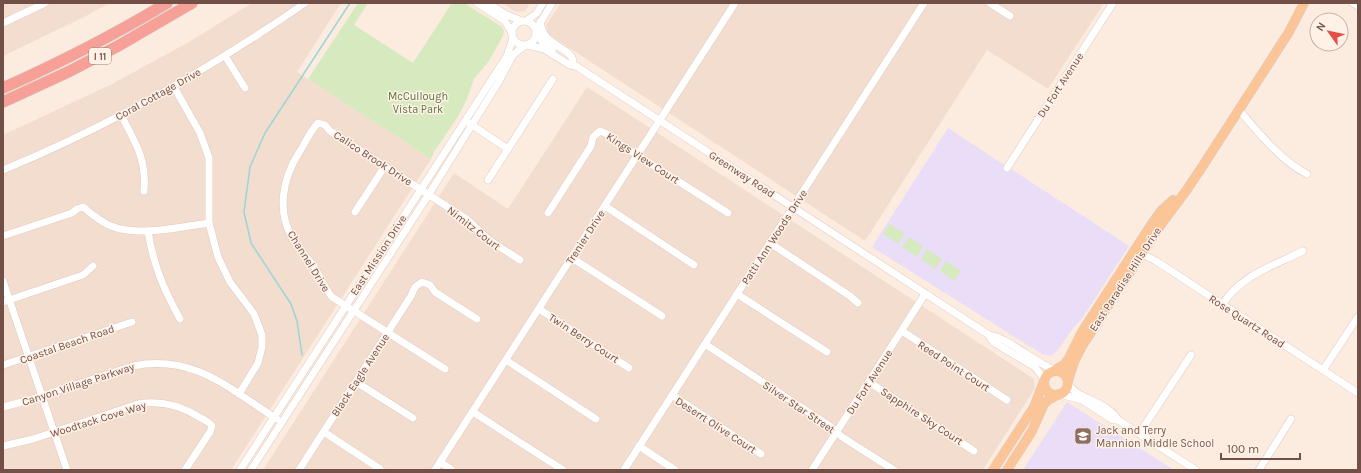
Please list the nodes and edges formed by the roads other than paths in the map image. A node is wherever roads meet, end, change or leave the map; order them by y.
1 (45, 3) edge
2 (166, 3) edge
3 (192, 3) edge
4 (305, 3) edge
5 (477, 3) edge
6 (487, 3) edge
7 (543, 3) edge
8 (552, 3) edge
9 (735, 3) edge
10 (924, 3) edge
11 (990, 3) edge
12 (1113, 3) edge
13 (1304, 3) edge
14 (1353, 3) edge
15 (1358, 6) edge
16 (1010, 16) dead end
17 (4, 20) edge
18 (524, 21) junction
19 (540, 22) junction
20 (536, 32) junction
21 (512, 35) junction
22 (526, 45) junction
23 (225, 56) junction
24 (574, 63) junction
25 (553, 79) dead end
26 (174, 87) junction
27 (3, 88) edge
28 (245, 88) dead end
29 (3, 102) edge
30 (1239, 110) junction
31 (121, 115) junction
32 (660, 120) junction
33 (318, 123) joint
34 (468, 123) junction
35 (508, 149) junction
36 (638, 155) junction
37 (385, 166) junction
38 (1007, 168) dead end
39 (3, 170) edge
40 (1307, 174) dead end
41 (488, 180) dead end
42 (420, 189) junction
43 (144, 191) dead end
44 (429, 194) junction
45 (605, 206) junction
46 (793, 207) junction
47 (355, 212) dead end
48 (548, 213) dead end
49 (728, 214) dead end
50 (209, 223) junction
51 (148, 231) junction
52 (3, 236) edge
53 (770, 243) junction
54 (1302, 251) dead end
55 (1139, 252) junction
56 (572, 258) junction
57 (520, 260) dead end
58 (694, 265) dead end
59 (94, 266) dead end
60 (3, 281) edge
61 (737, 294) junction
62 (925, 294) junction
63 (6, 301) edge
64 (858, 303) dead end
65 (1222, 305) junction
66 (345, 306) junction
67 (539, 309) junction
68 (355, 310) junction
69 (662, 316) dead end
70 (1358, 317) edge
71 (180, 319) dead end
72 (477, 319) dead end
73 (132, 322) dead end
74 (902, 331) junction
75 (388, 332) junction
76 (989, 335) junction
77 (705, 344) junction
78 (826, 352) dead end
79 (1191, 355) dead end
80 (28, 357) junction
81 (506, 360) junction
82 (3, 365) edge
83 (629, 368) dead end
84 (445, 369) dead end
85 (1054, 370) junction
86 (1323, 370) junction
87 (1044, 380) junction
88 (356, 382) junction
89 (869, 382) junction
90 (1068, 382) junction
91 (239, 394) junction
92 (1060, 394) junction
93 (1358, 394) edge
94 (672, 395) junction
95 (42, 396) junction
96 (1007, 400) dead end
97 (3, 407) edge
98 (473, 412) junction
99 (274, 417) junction
100 (413, 418) dead end
101 (596, 419) dead end
102 (1291, 419) dead end
103 (1118, 420) junction
104 (282, 422) junction
105 (54, 432) junction
106 (324, 432) junction
107 (837, 432) junction
108 (1139, 434) junction
109 (3, 446) edge
110 (639, 446) junction
111 (974, 451) dead end
112 (761, 454) dead end
113 (440, 462) junction
114 (380, 469) dead end
115 (67, 470) edge
116 (185, 470) edge
117 (240, 470) edge
118 (252, 470) edge
119 (299, 470) edge
120 (435, 470) edge
121 (452, 470) edge
122 (563, 470) edge
123 (624, 470) edge
124 (675, 470) edge
125 (812, 470) edge
126 (894, 470) edge
127 (994, 470) edge
128 (1007, 470) edge
129 (1196, 470) edge
130 (1259, 470) edge

1 - 17 street
2 - 27 highway, I 11
3 - 29 highway, I 11
4 - 23 street, Coral Cottage Drive
5 - 21 street
6 - 18 street
7 - 18 street
8 - 19 street
9 - 32 street, Trenier Drive
10 - 46 street, Patti Ann Woods Drive
11 - 16 street
12 - 38 street, Du Fort Avenue
13 - 30 main road, East Paradise Hills Drive
14 - 15 street
18 - 20 street
18 - 21 street
19 - 20 street
19 - 24 street
20 - 22 street
20 - 24 street, Greenway Road
21 - 22 street
21 - 34 street, East Mission Drive
22 - 24 street, Greenway Road
22 - 34 street, East Mission Drive
23 - 26 street, Coral Cottage Drive
23 - 28 street
24 - 32 street, Greenway Road
25 - 35 street
26 - 31 street, Coral Cottage Drive
26 - 50 street
30 - 40 street
30 - 55 main road, East Paradise Hills Drive
31 - 39 street, Coral Cottage Drive
31 - 43 street
32 - 36 street, Trenier Drive
32 - 46 street, Greenway Road
33 - 37 street, Calico Brook Drive
33 - 66 street, Channel Drive
34 - 35 street
34 - 42 street, East Mission Drive
34 - 44 street, East Mission Drive
35 - 41 street
36 - 45 street, Trenier Drive
36 - 48 street, Kings View Court
36 - 49 street, Kings View Court
37 - 42 street, Calico Brook Drive
37 - 47 street
42 - 44 street, Calico Brook Drive
42 - 66 street, East Mission Drive
44 - 57 street, Nimitz Court
44 - 68 street, East Mission Drive
45 - 56 street, Trenier Drive
45 - 58 street
46 - 53 street, Patti Ann Woods Drive
46 - 62 street, Greenway Road
50 - 51 street
50 - 91 street
51 - 52 street
51 - 71 street
53 - 61 street, Patti Ann Woods Drive
53 - 64 street
54 - 65 street
55 - 65 street, Rose Quartz Road
55 - 85 main road, East Paradise Hills Drive
55 - 90 main road, East Paradise Hills Drive
56 - 67 street, Trenier Drive
56 - 69 street
59 - 63 street
60 - 63 street
61 - 77 street, Patti Ann Woods Drive
61 - 78 street
62 - 74 street, Du Fort Avenue
62 - 76 street, Greenway Road
63 - 80 street
65 - 86 street, Rose Quartz Road
66 - 68 street, Channel Drive
66 - 99 street, East Mission Drive
67 - 81 street, Trenier Drive
67 - 83 street, Twin Berry Court
68 - 75 street, Channel Drive
68 - 104 street, East Mission Drive
70 - 86 street
72 - 75 street, Black Eagle Avenue
73 - 80 street, Coastal Beach Road
74 - 89 street, Du Fort Avenue
74 - 96 street, Reed Point Court
75 - 84 street, Channel Drive
75 - 88 street, Black Eagle Avenue
76 - 85 street, Greenway Road
76 - 87 street, Greenway Road
77 - 94 street, Patti Ann Woods Drive
77 - 107 street, Silver Star Street
79 - 108 street
80 - 82 street, Coastal Beach Road
80 - 95 street
81 - 98 street, Trenier Drive
81 - 101 street
85 - 87 main road
85 - 90 main road
86 - 93 street, Rose Quartz Road
87 - 92 main road
87 - 127 main road
88 - 100 street
88 - 106 street, Black Eagle Avenue
89 - 107 street, Du Fort Avenue
89 - 111 street, Sapphire Sky Court
90 - 92 main road
90 - 103 street
91 - 95 street, Canyon Village Parkway
91 - 99 street, Canyon Village Parkway
92 - 103 street
92 - 128 main road
94 - 110 street, Patti Ann Woods Drive
94 - 112 street, Deserrt Olive Court
95 - 97 street, Canyon Village Parkway
95 - 105 street
98 - 113 street, Trenier Drive
98 - 122 street
99 - 104 street, Canyon Village Parkway
99 - 117 street, East Mission Drive
102 - 130 street
103 - 108 street
104 - 118 street, East Mission Drive
105 - 109 street, Woodtack Cove Way
105 - 115 street
105 - 116 street, Woodtack Cove Way
106 - 114 street
106 - 119 street, Black Eagle Avenue
107 - 125 street, Du Fort Avenue
107 - 126 street, Silver Star Street
108 - 129 street
110 - 123 street, Patti Ann Woods Drive
110 - 124 street
113 - 120 street, Trenier Drive
113 - 121 street

